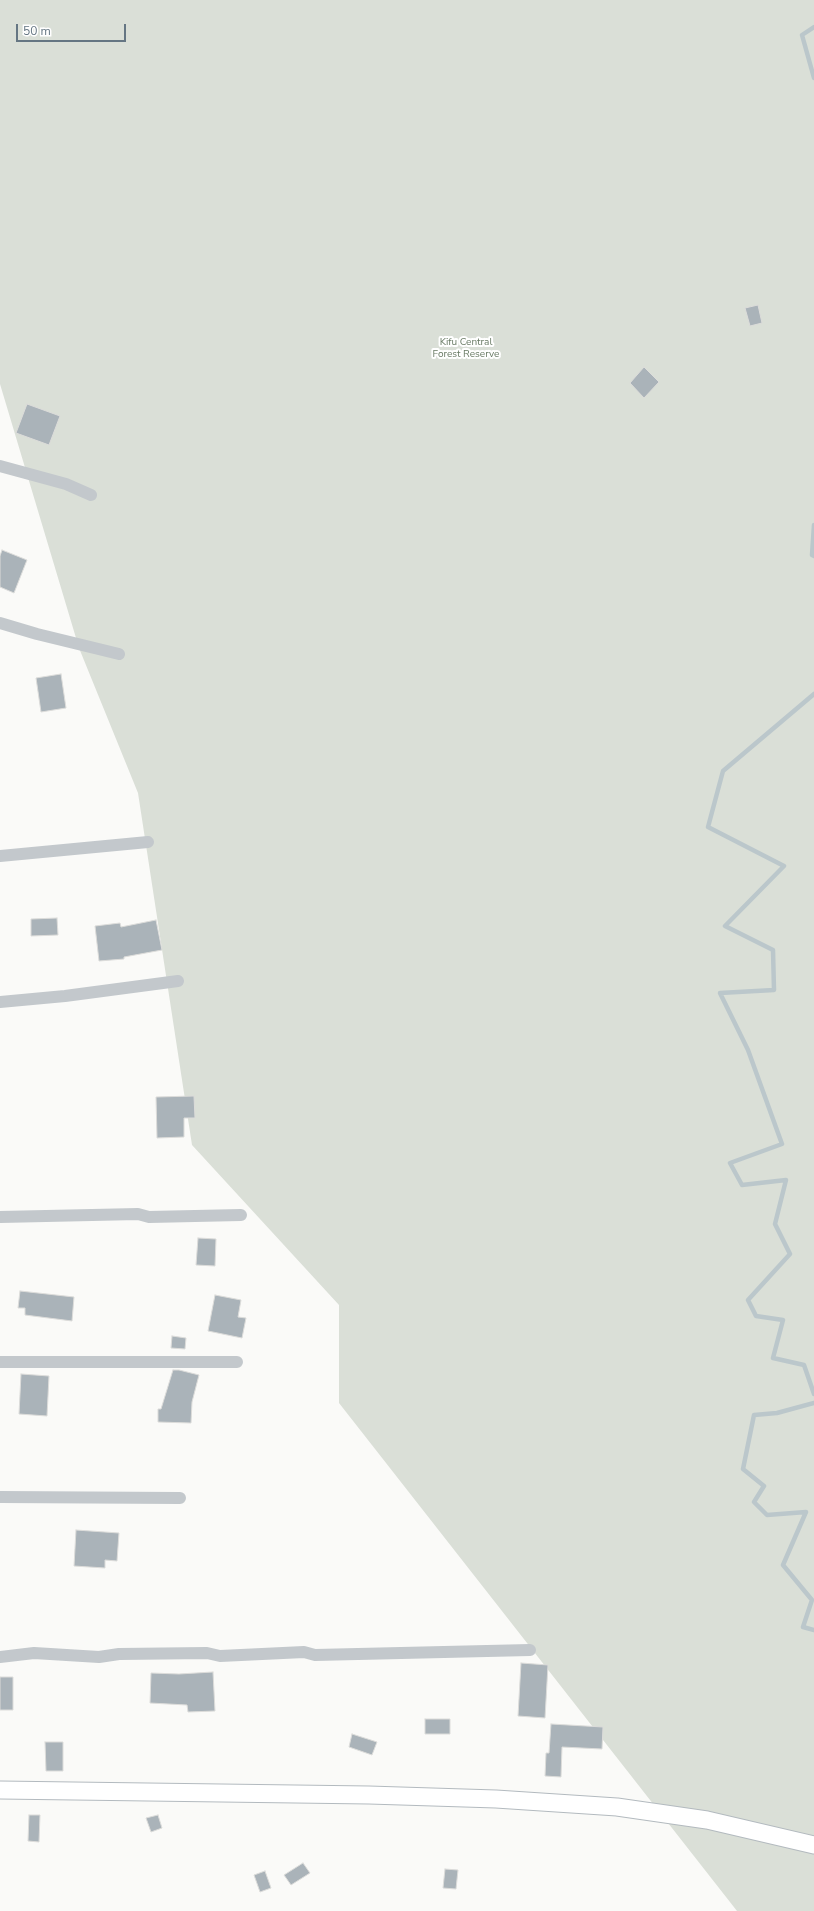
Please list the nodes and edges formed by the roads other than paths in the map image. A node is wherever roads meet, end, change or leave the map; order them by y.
1 (0, 466) edge
2 (91, 495) dead end
3 (0, 623) edge
4 (119, 654) dead end
5 (148, 842) dead end
6 (0, 856) edge
7 (178, 981) dead end
8 (0, 1002) edge
9 (241, 1215) dead end
10 (0, 1216) edge
11 (0, 1362) edge
12 (237, 1362) dead end
13 (0, 1497) edge
14 (180, 1498) dead end
15 (530, 1650) dead end
16 (0, 1656) edge
17 (0, 1790) edge
18 (814, 1845) edge

1 - 2 street
3 - 4 street
5 - 6 street
7 - 8 street
9 - 10 street
11 - 12 street
13 - 14 street
15 - 16 street
17 - 18 street

